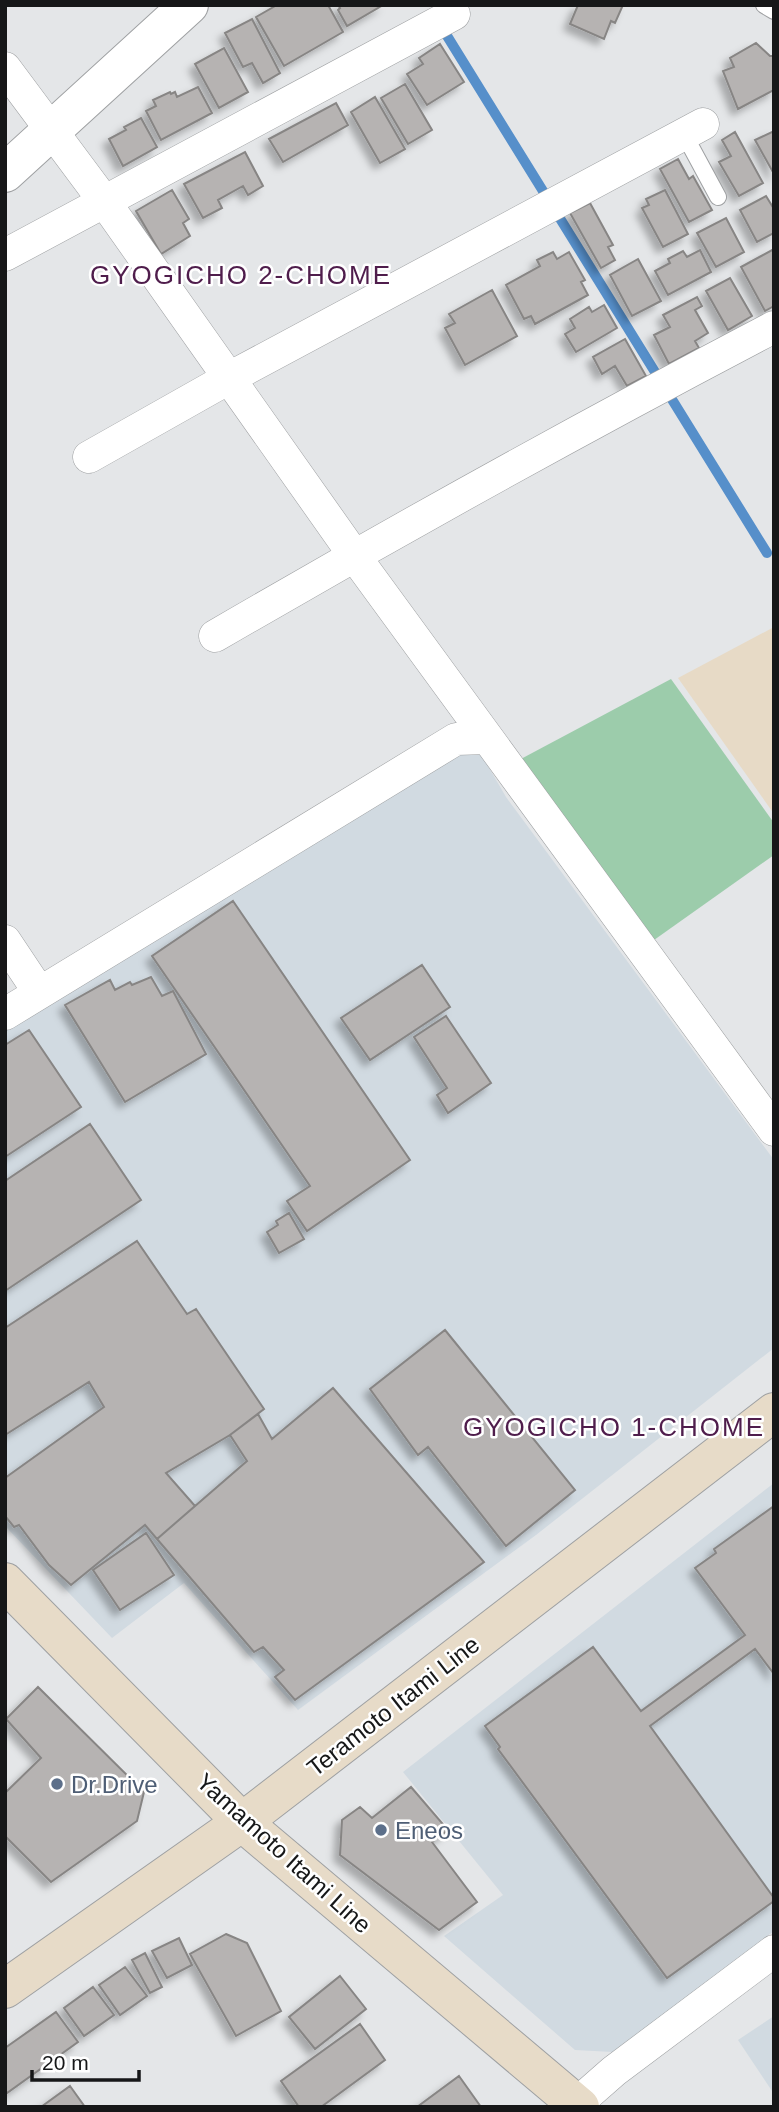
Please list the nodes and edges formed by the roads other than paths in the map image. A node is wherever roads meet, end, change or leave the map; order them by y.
1 (189, 5) edge
2 (764, 5) edge
3 (457, 8) edge
4 (774, 11) edge
5 (5, 68) edge
6 (693, 129) joint
7 (51, 131) junction
8 (5, 173) edge
9 (718, 197) dead end
10 (104, 201) junction
11 (5, 255) edge
12 (774, 327) edge
13 (229, 378) junction
14 (89, 457) dead end
15 (354, 555) junction
16 (215, 636) dead end
17 (486, 738) junction
18 (5, 940) edge
19 (39, 992) junction
20 (5, 1014) edge
21 (774, 1130) edge
22 (774, 1412) edge
23 (5, 1582) edge
24 (242, 1822) junction
25 (774, 1951) edge
26 (5, 1989) edge
27 (576, 2106) edge

1 - 7 street
2 - 4 lane
3 - 10 street
5 - 7 street
6 - 9 lane
6 - 13 street
7 - 8 street
7 - 10 street
10 - 11 street
10 - 13 street
12 - 15 street
13 - 14 street
13 - 15 street
15 - 16 street
15 - 17 street
17 - 19 street
17 - 21 street
18 - 19 street
19 - 20 street
22 - 24 main road, Teramoto Itami Line
23 - 24 main road, Yamamoto Itami Line
24 - 26 main road, Teramoto Itami Line
24 - 27 main road, Yamamoto Itami Line
25 - 27 street

